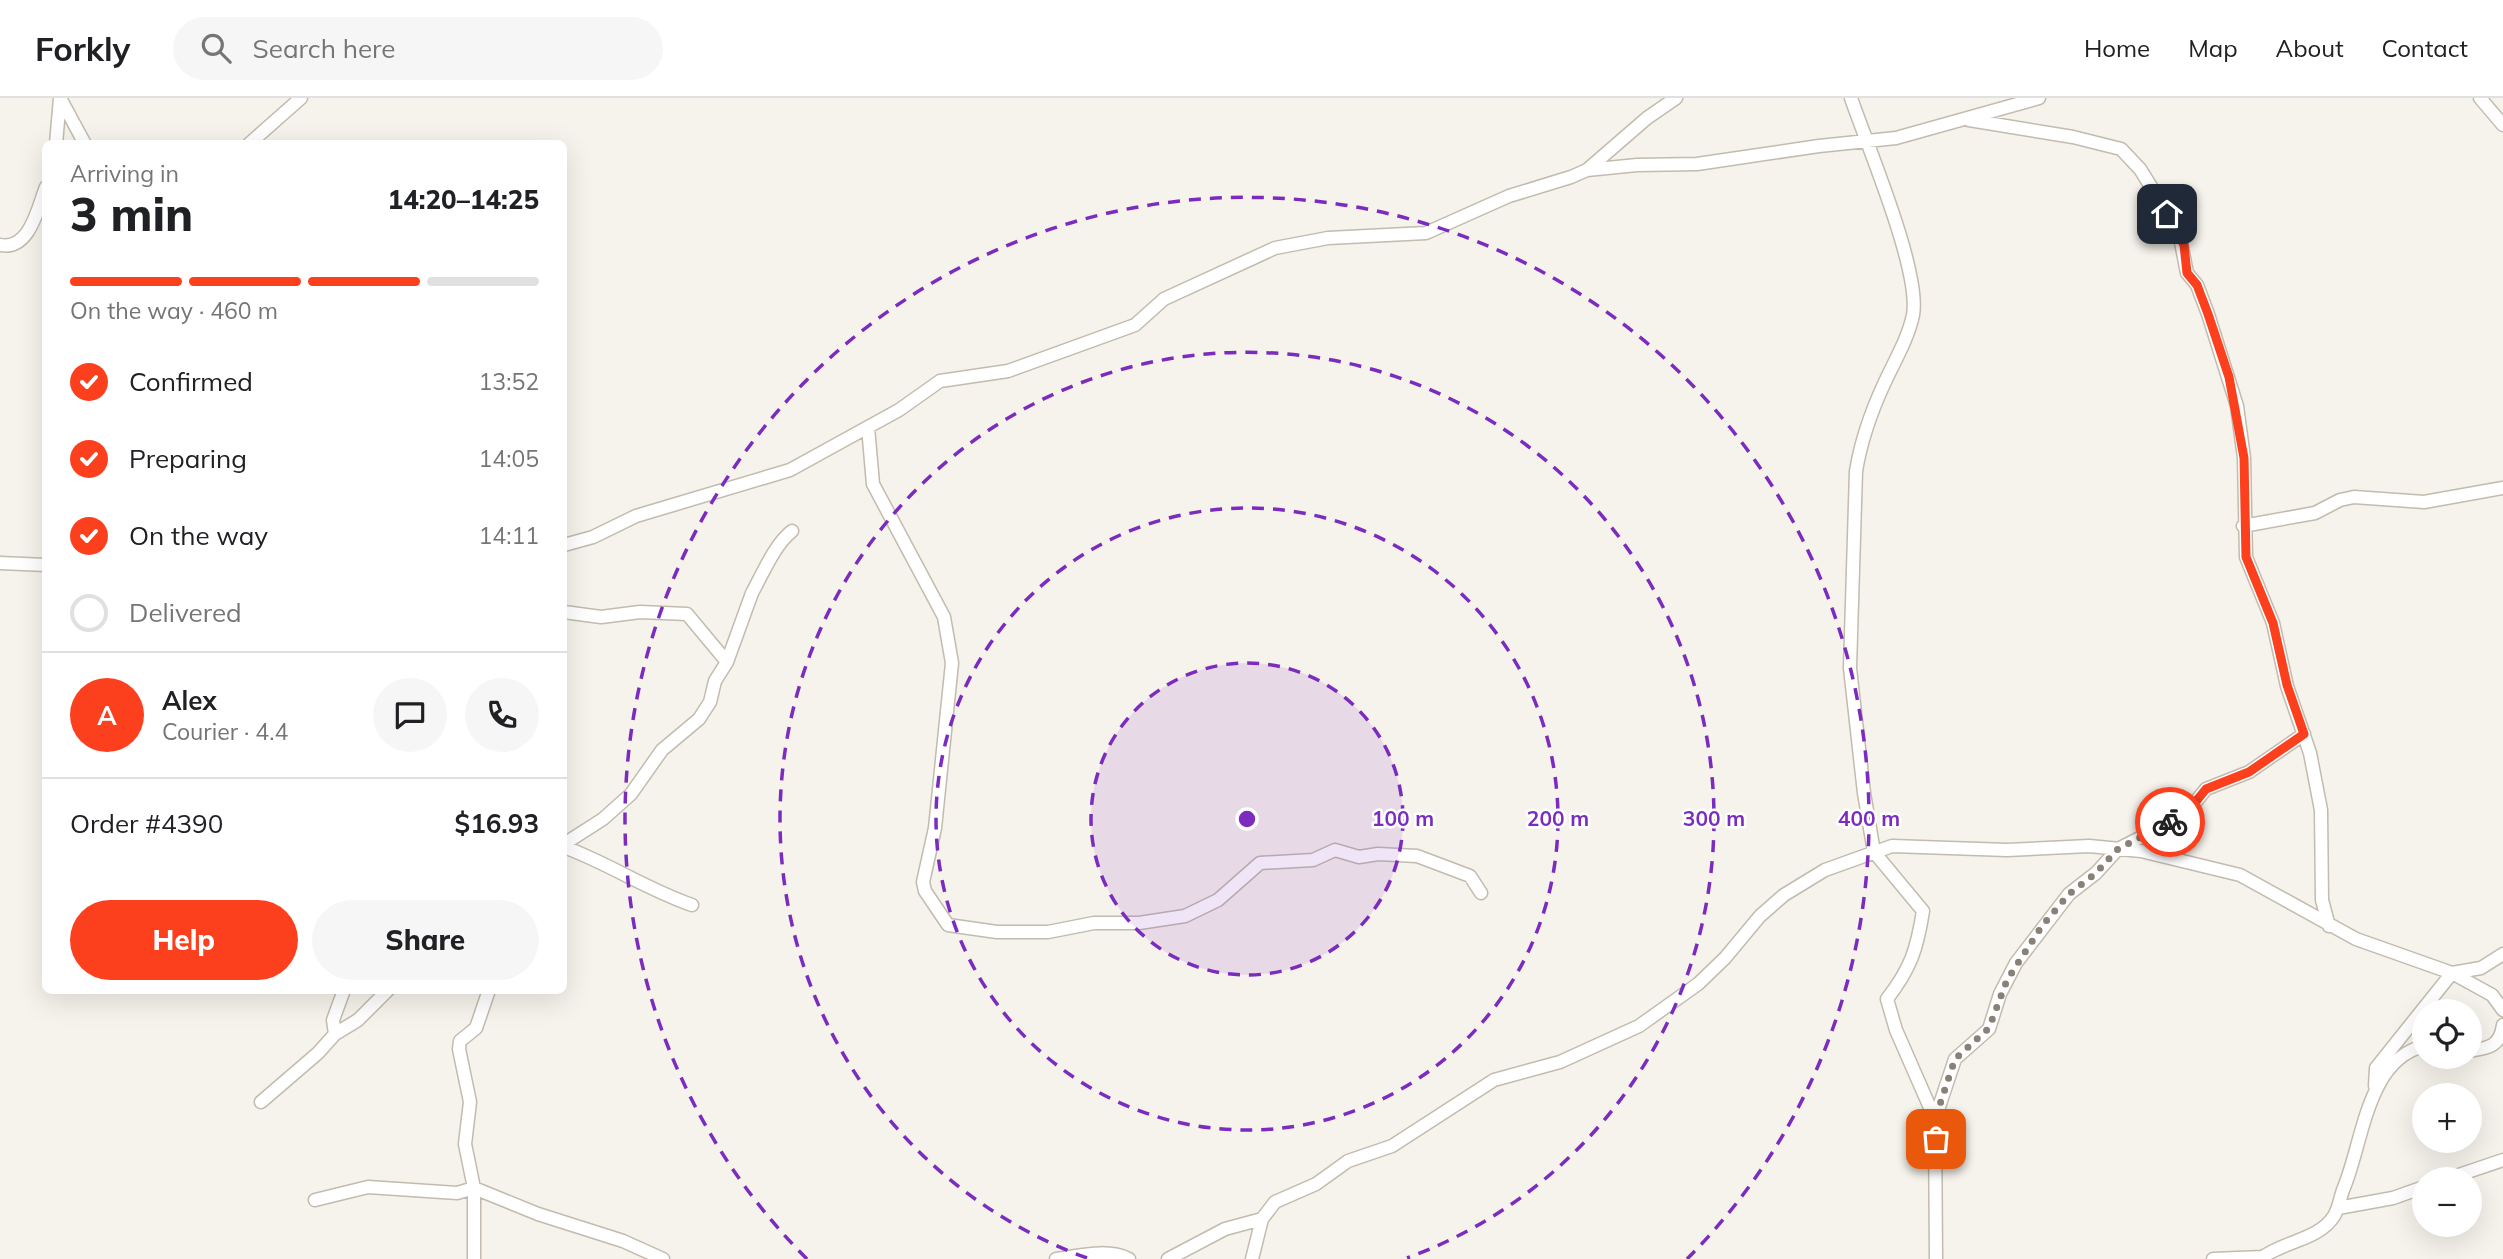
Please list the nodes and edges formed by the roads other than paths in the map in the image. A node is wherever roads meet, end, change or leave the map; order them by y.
1 (60, 98) edge
2 (301, 98) edge
3 (1676, 98) edge
4 (1851, 98) edge
5 (2039, 98) edge
6 (2480, 98) edge
7 (1969, 120) junction
8 (2503, 125) edge
9 (56, 140) edge
10 (83, 140) edge
11 (254, 140) edge
12 (1866, 141) junction
13 (1587, 170) junction
14 (42, 197) edge
15 (0, 245) edge
16 (868, 426) junction
17 (2503, 488) edge
18 (2243, 526) junction
19 (792, 531) dead end
20 (567, 544) edge
21 (0, 563) edge
22 (42, 565) edge
23 (567, 612) edge
24 (727, 662) junction
25 (2304, 734) junction
26 (567, 843) edge
27 (567, 846) edge
28 (2118, 849) junction
29 (1874, 852) junction
30 (1481, 893) dead end
31 (692, 905) dead end
32 (2329, 926) junction
33 (2503, 954) edge
34 (2452, 973) junction
35 (343, 994) edge
36 (384, 994) edge
37 (488, 994) edge
38 (2503, 1010) edge
39 (2503, 1026) edge
40 (335, 1034) junction
41 (2482, 1049) edge
42 (2412, 1050) edge
43 (2375, 1086) junction
44 (261, 1102) dead end
45 (1935, 1119) junction
46 (2503, 1160) edge
47 (2482, 1167) edge
48 (474, 1188) junction
49 (2412, 1191) edge
50 (315, 1200) dead end
51 (2338, 1208) junction
52 (1262, 1219) junction
53 (2262, 1258) edge
54 (474, 1259) edge
55 (663, 1259) edge
56 (1056, 1259) edge
57 (1129, 1259) edge
58 (1168, 1259) edge
59 (1252, 1259) edge
60 (1936, 1259) edge
61 (2213, 1259) edge

1 - 9 street
1 - 10 street
2 - 11 street
3 - 13 street
4 - 12 street
5 - 7 street
6 - 8 street
7 - 12 street
7 - 18 street
12 - 13 street
12 - 29 street
13 - 16 street
14 - 15 street
16 - 20 street
16 - 30 street
17 - 18 street
18 - 25 street
19 - 24 street
21 - 22 street
23 - 24 street
24 - 26 street
25 - 28 street
25 - 32 street
27 - 31 street
28 - 29 street
28 - 32 street
28 - 45 street
29 - 45 street
29 - 52 street
32 - 34 street
33 - 34 street
34 - 38 street
34 - 43 street
35 - 40 street
36 - 40 street
37 - 48 street
39 - 41 street
40 - 44 street
42 - 43 street
43 - 51 street
45 - 60 street
46 - 47 street
48 - 50 street
48 - 54 street
48 - 55 street
49 - 51 street
51 - 53 street
52 - 58 street
52 - 59 street
53 - 61 street
56 - 57 street

